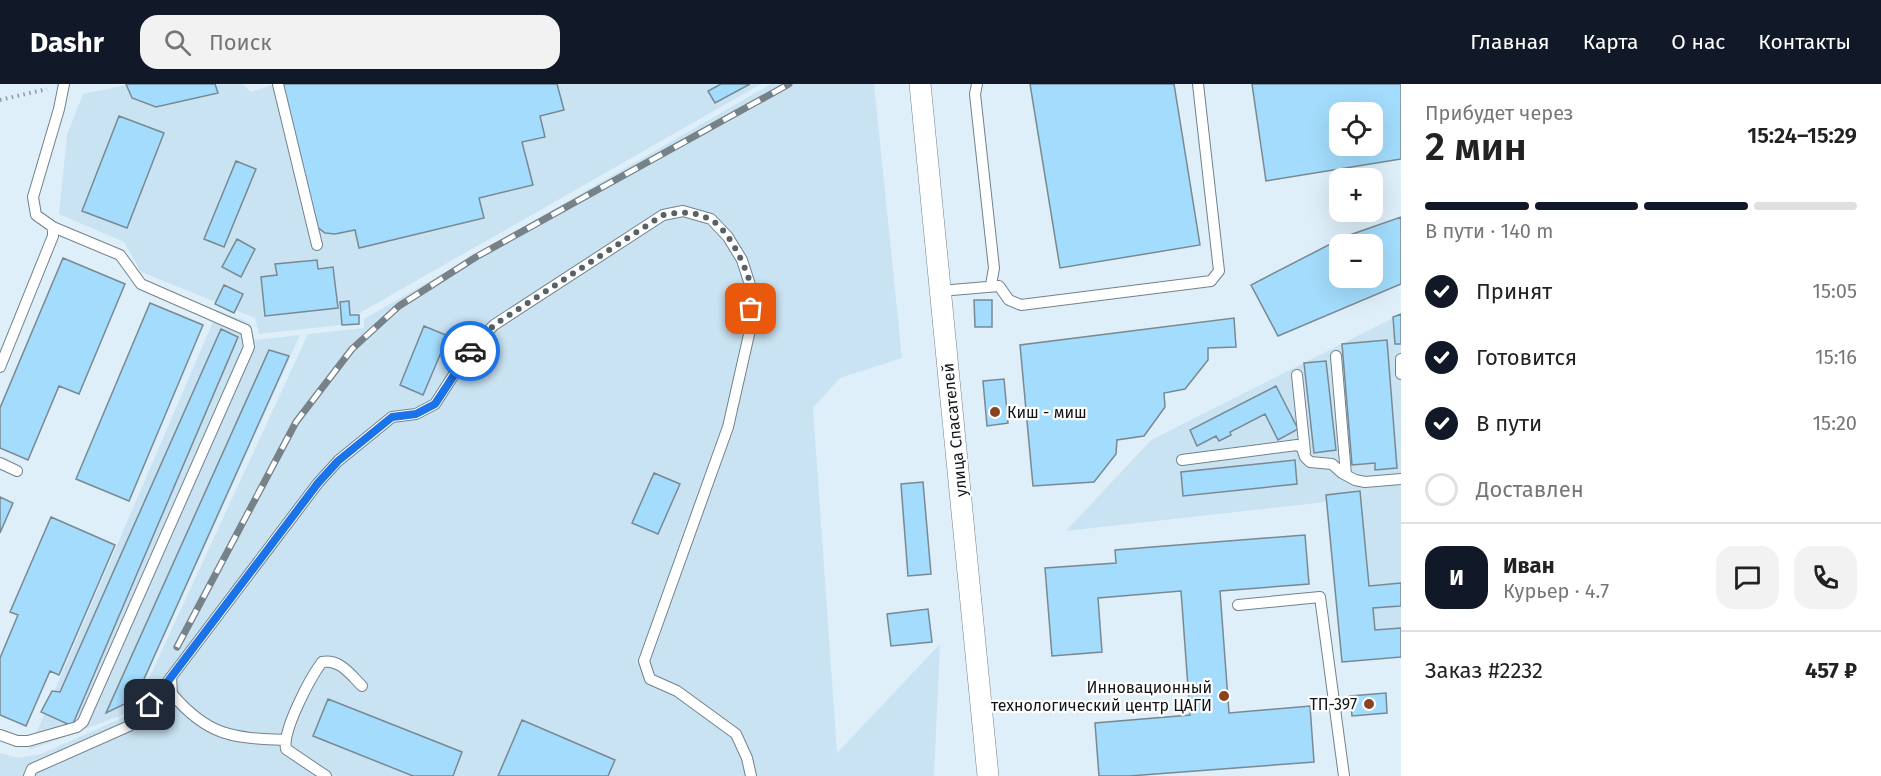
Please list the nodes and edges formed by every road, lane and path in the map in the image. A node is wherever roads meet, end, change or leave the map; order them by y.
1 (278, 84) edge
2 (920, 84) edge
3 (977, 84) edge
4 (1198, 84) edge
5 (64, 85) edge
6 (0, 100) edge
7 (53, 227) junction
8 (317, 245) dead end
9 (991, 285) junction
10 (940, 291) junction
11 (1336, 356) dead end
12 (1401, 359) edge
13 (0, 367) edge
14 (1401, 374) edge
15 (1297, 375) dead end
16 (1305, 457) junction
17 (1182, 460) dead end
18 (0, 463) edge
19 (17, 471) dead end
20 (1346, 475) junction
21 (1401, 479) edge
22 (1238, 605) dead end
23 (171, 677) junction
24 (362, 686) dead end
25 (0, 735) edge
26 (285, 740) junction
27 (29, 776) edge
28 (326, 776) edge
29 (751, 776) edge
30 (988, 776) edge
31 (1344, 776) edge

1 - 8 lane
2 - 10 street, улица Спасателей
3 - 9 lane
4 - 9 lane
5 - 6 path
5 - 7 lane
7 - 13 lane
7 - 25 lane
9 - 10 lane
10 - 30 street, улица Спасателей
11 - 20 lane
12 - 14 lane
15 - 16 lane
16 - 17 lane
16 - 20 lane
18 - 19 lane
20 - 21 lane
22 - 31 lane
23 - 26 lane
23 - 27 lane
23 - 29 lane
24 - 26 lane
26 - 28 lane

